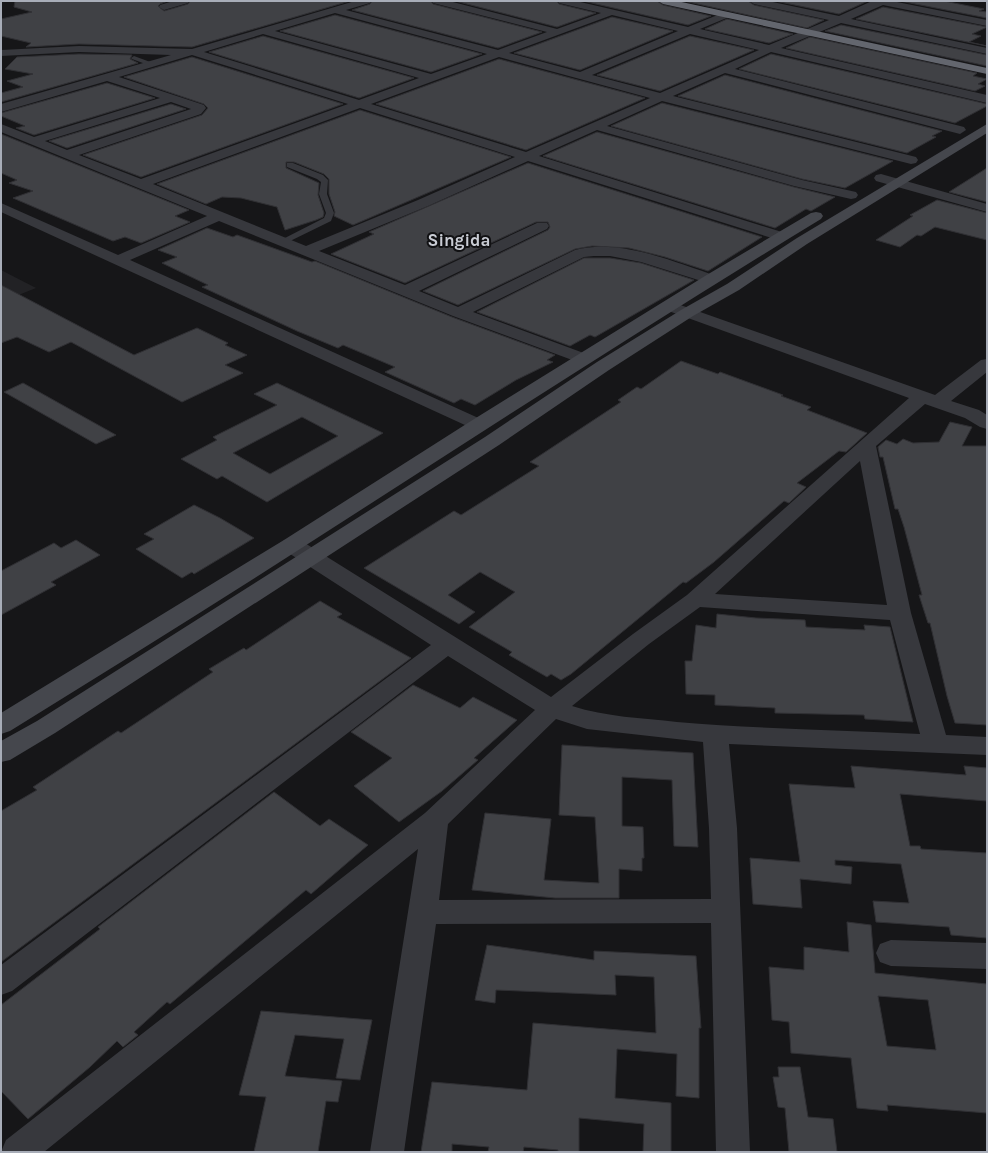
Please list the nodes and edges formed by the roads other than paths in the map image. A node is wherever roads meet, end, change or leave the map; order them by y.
1 (184, 1) edge
2 (366, 1) edge
3 (437, 1) edge
4 (563, 1) edge
5 (663, 1) edge
6 (754, 1) edge
7 (881, 1) edge
8 (775, 3) edge
9 (164, 7) dead end
10 (335, 10) junction
11 (612, 12) junction
12 (725, 15) junction
13 (839, 20) junction
14 (987, 23) edge
15 (692, 30) junction
16 (263, 31) junction
17 (558, 32) junction
18 (807, 33) junction
19 (769, 49) junction
20 (987, 51) edge
21 (193, 52) junction
22 (1, 53) edge
23 (500, 54) junction
24 (134, 58) dead end
25 (151, 64) junction
26 (723, 69) junction
27 (987, 72) edge
28 (582, 75) junction
29 (108, 77) junction
30 (431, 78) junction
31 (661, 97) junction
32 (173, 98) junction
33 (987, 99) edge
34 (359, 104) junction
35 (1, 108) edge
36 (987, 113) edge
37 (595, 126) junction
38 (1, 128) edge
39 (987, 128) edge
40 (960, 130) junction
41 (33, 141) junction
42 (66, 155) junction
43 (528, 156) junction
44 (911, 160) junction
45 (290, 165) dead end
46 (881, 178) junction
47 (899, 183) junction
48 (141, 184) junction
49 (851, 195) junction
50 (1, 207) edge
51 (987, 208) edge
52 (219, 216) junction
53 (542, 226) dead end
54 (780, 236) junction
55 (284, 242) junction
56 (307, 252) junction
57 (118, 260) junction
58 (711, 279) junction
59 (406, 291) junction
60 (669, 306) junction
61 (459, 313) junction
62 (687, 313) junction
63 (583, 359) junction
64 (987, 364) edge
65 (930, 399) junction
66 (987, 423) edge
67 (478, 425) junction
68 (866, 445) junction
69 (301, 551) junction
70 (696, 600) junction
71 (900, 613) junction
72 (448, 644) junction
73 (552, 709) junction
74 (1, 725) edge
75 (715, 734) junction
76 (934, 743) junction
77 (987, 746) edge
78 (1, 754) edge
79 (435, 820) junction
80 (726, 911) junction
81 (424, 912) junction
82 (891, 953) dead end
83 (987, 956) edge
84 (1, 982) edge
85 (18, 1152) edge
86 (387, 1152) edge
87 (733, 1152) edge

1 - 9 street
2 - 10 street
3 - 17 street
4 - 11 street
5 - 12 highway
6 - 8 street
7 - 13 street
7 - 14 street
8 - 13 street
10 - 16 street
10 - 23 street
11 - 15 street
11 - 17 street
12 - 15 street
12 - 18 highway
13 - 18 street
13 - 20 street
15 - 19 street
15 - 28 street
16 - 21 street
16 - 30 street
17 - 23 street
18 - 19 street
18 - 27 highway
19 - 26 street
19 - 33 street
21 - 22 street
21 - 25 street
21 - 34 street
23 - 28 street
23 - 30 street
24 - 25 lane
25 - 29 street
26 - 31 street
26 - 40 street
28 - 31 street
29 - 32 street
29 - 35 street
30 - 34 street
31 - 37 street
31 - 44 street
32 - 41 street
32 - 42 street
34 - 43 street
34 - 48 street
36 - 40 main road
37 - 43 street
37 - 49 street
38 - 41 street
39 - 47 main road
40 - 44 main road
41 - 42 street
42 - 48 street
43 - 54 street
43 - 56 street
44 - 46 main road
45 - 55 lane
46 - 47 street
46 - 49 main road
47 - 51 street
47 - 62 main road
48 - 52 street
49 - 54 main road
50 - 57 street
52 - 55 street
52 - 57 street
53 - 59 street
54 - 58 main road
55 - 56 street
56 - 59 street
57 - 67 street
58 - 60 main road
58 - 61 street
59 - 61 street
60 - 62 street
60 - 63 main road
61 - 63 street
62 - 65 street
62 - 69 main road
63 - 67 main road
64 - 65 street
65 - 66 street
65 - 68 street
67 - 69 main road
68 - 70 street
68 - 71 street
69 - 72 street
69 - 74 main road
69 - 78 main road
70 - 71 street
70 - 73 street
71 - 76 street
72 - 73 street
72 - 84 street
73 - 75 street
73 - 79 street
75 - 76 street
75 - 80 street
76 - 77 street
79 - 81 street
79 - 85 street
80 - 81 street
80 - 87 street
81 - 86 street
82 - 83 street

